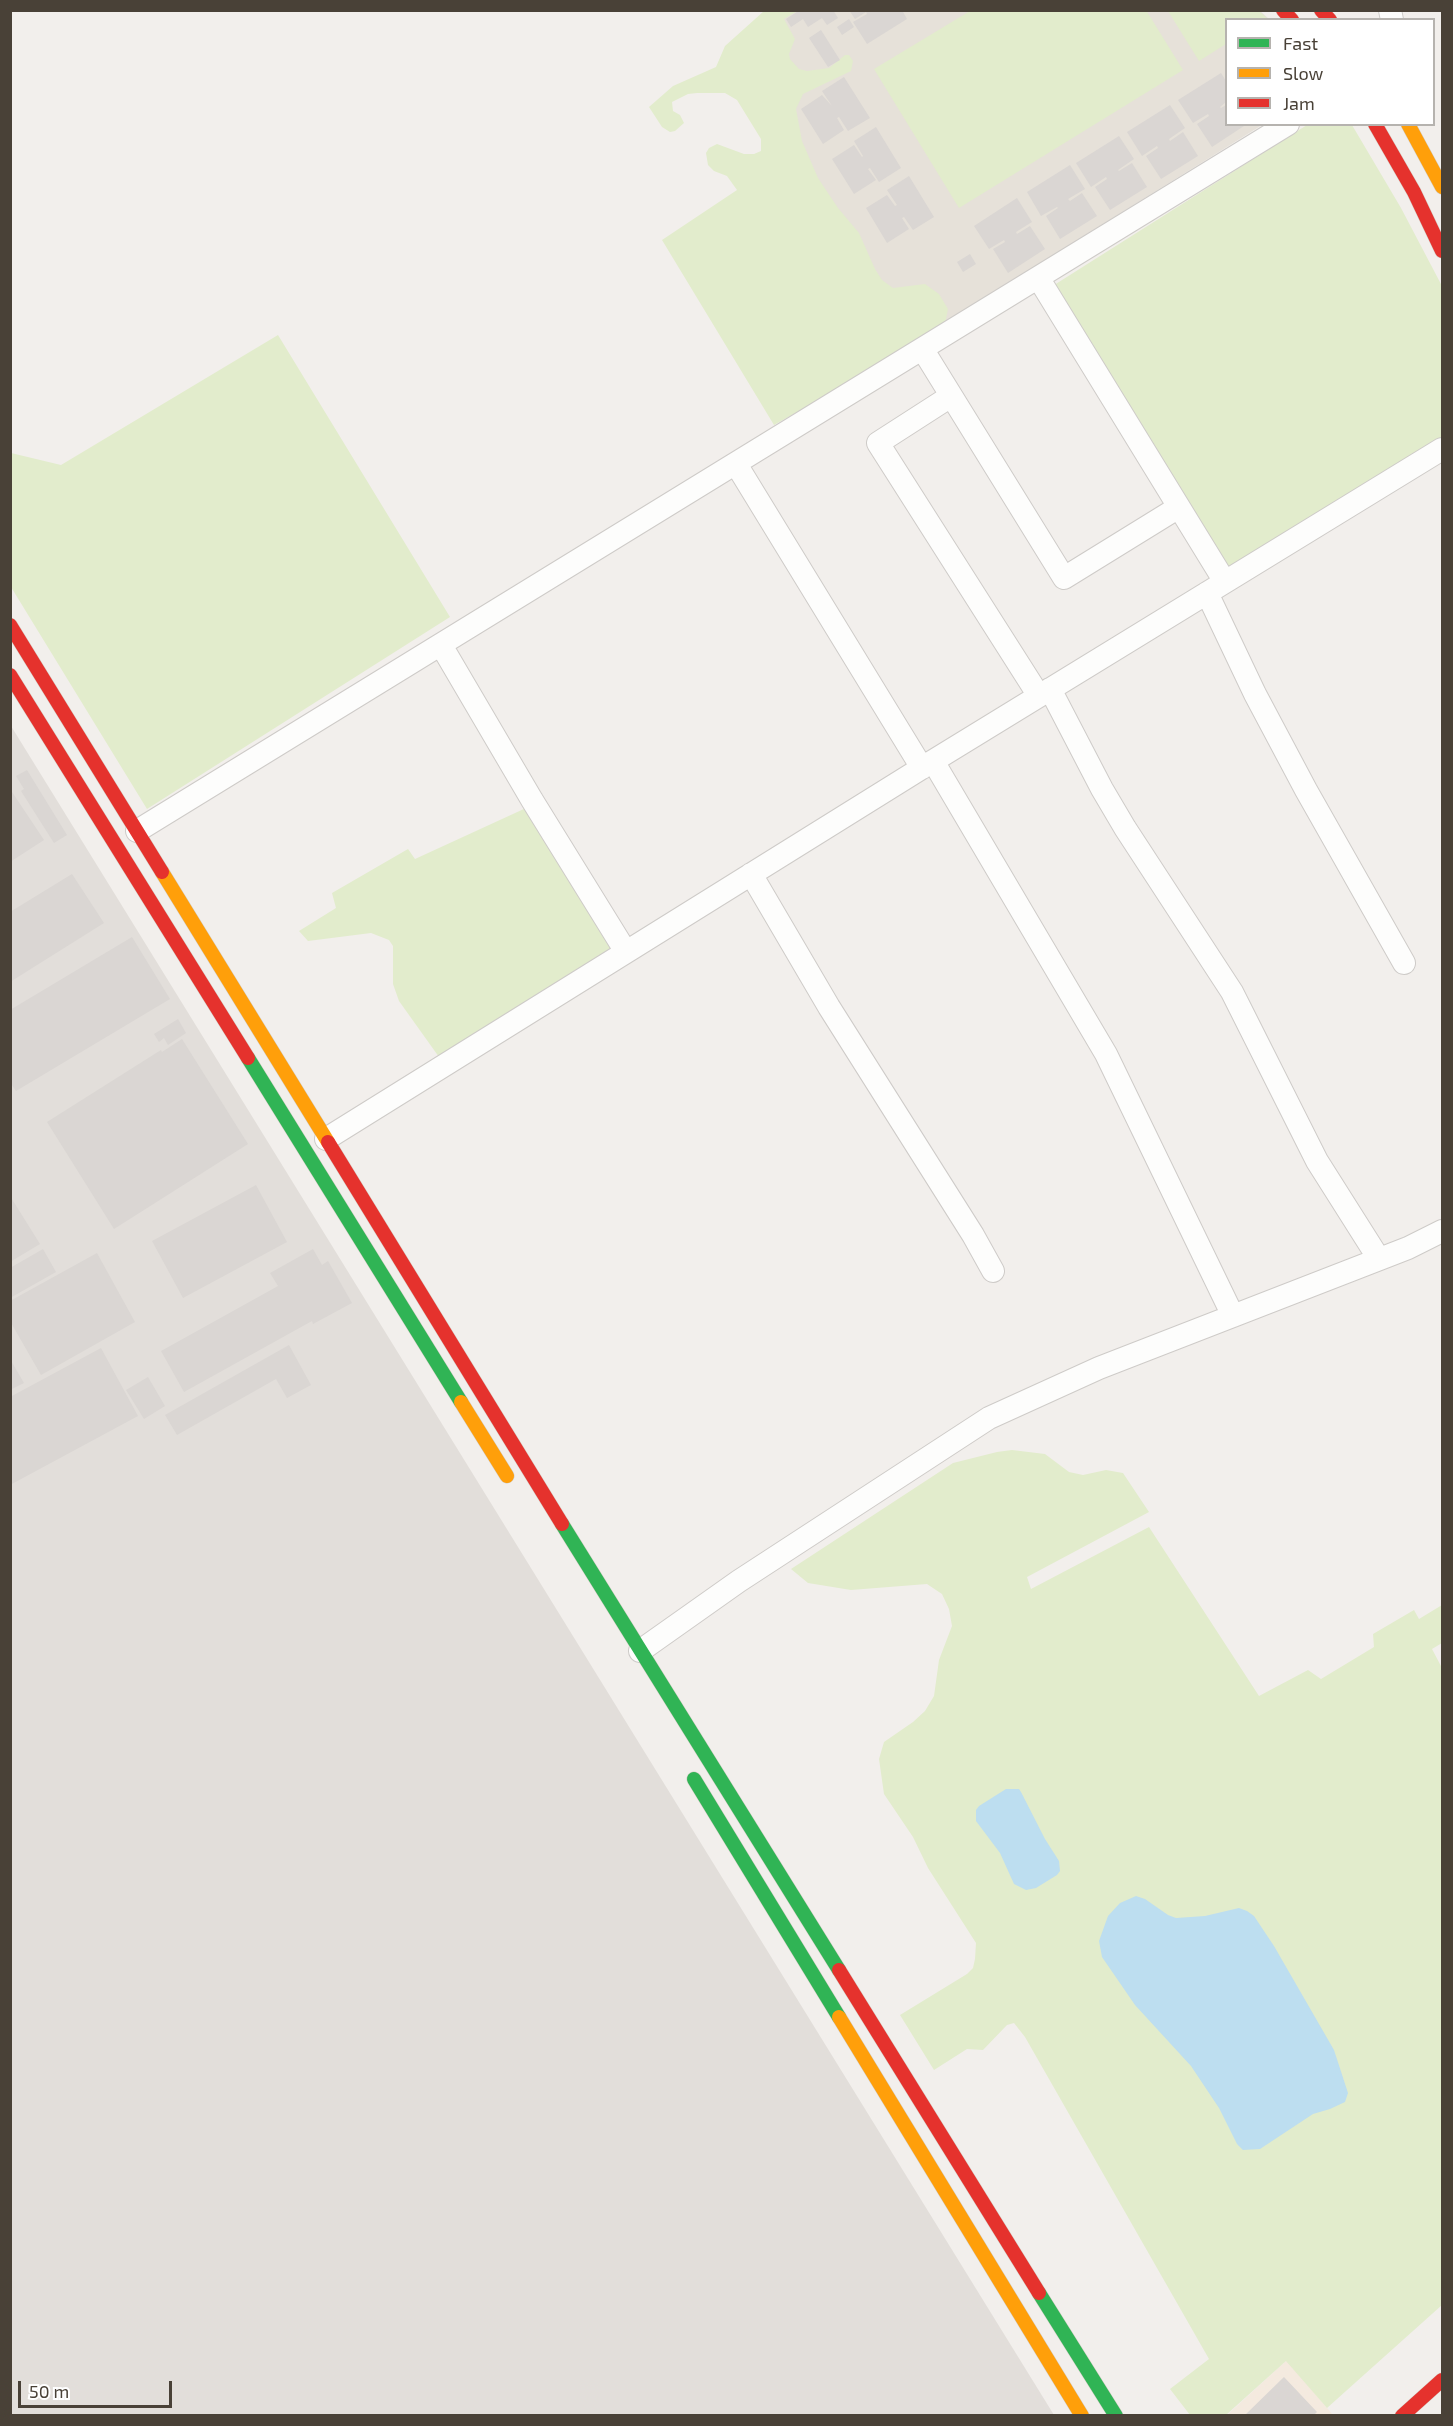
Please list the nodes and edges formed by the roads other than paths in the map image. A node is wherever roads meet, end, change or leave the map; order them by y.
1 (1285, 126) edge
2 (1376, 126) edge
3 (1409, 126) edge
4 (1443, 188) edge
5 (1443, 251) edge
6 (1039, 279) junction
7 (923, 350) junction
8 (951, 396) junction
9 (1443, 449) edge
10 (736, 464) junction
11 (1179, 507) junction
12 (1216, 587) junction
13 (10, 625) edge
14 (441, 645) junction
15 (10, 675) edge
16 (1045, 692) junction
17 (927, 764) junction
18 (137, 831) junction
19 (115, 845) junction
20 (751, 874) junction
21 (626, 952) junction
22 (1404, 963) dead end
23 (326, 1139) junction
24 (1443, 1231) edge
25 (1379, 1259) junction
26 (993, 1271) dead end
27 (1233, 1316) junction
28 (516, 1491) dead end
29 (640, 1651) junction
30 (685, 1764) dead end
31 (1443, 2380) edge
32 (1083, 2415) edge
33 (1116, 2415) edge
34 (1402, 2415) edge

1 - 6 street
2 - 5 street
3 - 4 street
6 - 7 street
6 - 11 street
7 - 8 street
7 - 10 street
8 - 11 street
8 - 16 street
9 - 12 street
10 - 14 street
10 - 17 street
11 - 12 street
12 - 16 street
12 - 22 street
13 - 18 street
14 - 18 street
14 - 21 street
15 - 19 street
16 - 17 street
16 - 25 street
17 - 20 street
17 - 27 street
18 - 19 street
18 - 23 street
19 - 28 street
20 - 21 street
20 - 26 street
21 - 23 street
23 - 29 street
24 - 25 street
25 - 27 street
27 - 29 street
29 - 33 street
30 - 32 street
31 - 34 street

